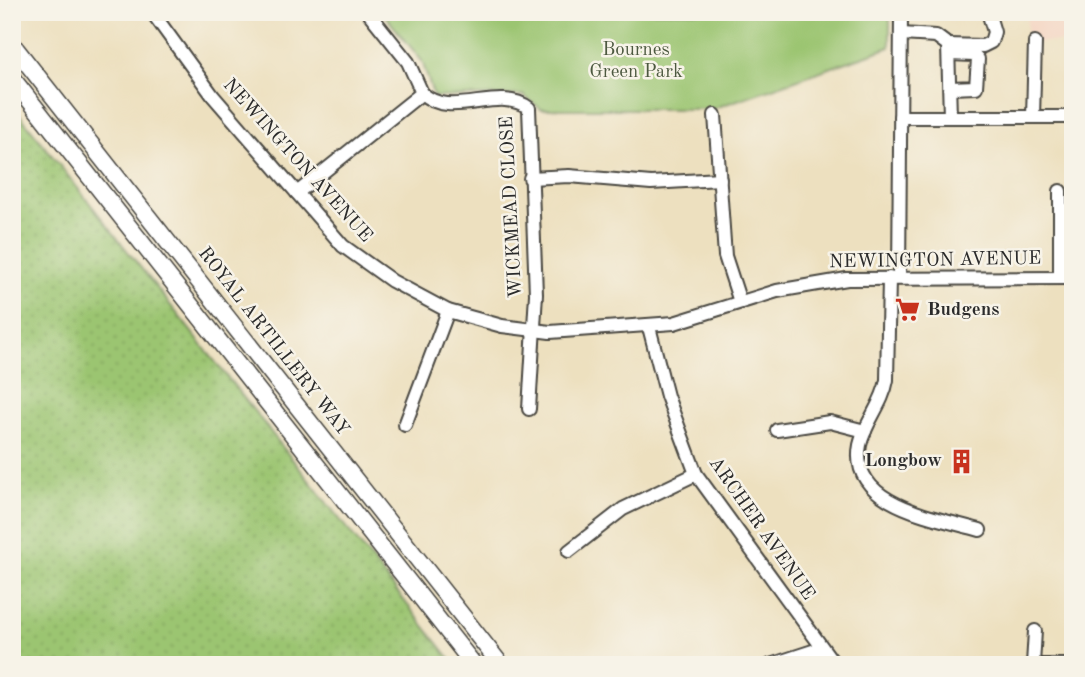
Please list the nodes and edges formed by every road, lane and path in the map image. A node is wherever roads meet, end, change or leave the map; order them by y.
1 (152, 12) edge
2 (368, 12) edge
3 (901, 12) edge
4 (988, 12) edge
5 (901, 34) junction
6 (1035, 42) dead end
7 (12, 44) edge
8 (949, 50) junction
9 (12, 78) edge
10 (950, 88) junction
11 (422, 93) junction
12 (715, 115) dead end
13 (900, 117) junction
14 (950, 117) junction
15 (1033, 117) junction
16 (1073, 117) edge
17 (530, 178) junction
18 (720, 179) junction
19 (1060, 191) dead end
20 (298, 192) junction
21 (894, 278) junction
22 (1066, 278) edge
23 (740, 302) junction
24 (448, 311) junction
25 (649, 327) junction
26 (535, 331) junction
27 (529, 409) dead end
28 (405, 425) dead end
29 (777, 430) dead end
30 (866, 431) junction
31 (696, 474) junction
32 (980, 530) dead end
33 (569, 551) dead end
34 (1035, 631) dead end
35 (822, 648) junction
36 (474, 665) edge
37 (501, 665) edge
38 (770, 665) edge
39 (835, 665) edge
40 (1032, 665) edge
41 (1071, 665) edge

1 - 20 street, NEWINGTON AVENUE
2 - 11 street
3 - 5 street
4 - 8 street
5 - 8 street
5 - 13 street
6 - 15 street
7 - 37 main road, ROYAL ARTILLERY WAY
8 - 10 street
8 - 10 street
9 - 36 main road
10 - 14 street
11 - 17 street, WICKMEAD CLOSE
11 - 20 street
12 - 18 street
13 - 14 street
13 - 21 street
14 - 15 street
15 - 16 street
17 - 18 street
17 - 26 street, WICKMEAD CLOSE
18 - 23 street
19 - 22 street, NEWINGTON AVENUE
20 - 24 street, NEWINGTON AVENUE
21 - 22 street, NEWINGTON AVENUE
21 - 23 street, NEWINGTON AVENUE
21 - 30 street
23 - 25 street, NEWINGTON AVENUE
24 - 26 street, NEWINGTON AVENUE
24 - 28 street
25 - 26 street, NEWINGTON AVENUE
25 - 31 street, ARCHER AVENUE
26 - 27 street, WICKMEAD CLOSE
29 - 30 street
30 - 32 street
31 - 33 street
31 - 35 street, ARCHER AVENUE
34 - 40 street
35 - 38 street
35 - 39 street, ARCHER AVENUE
40 - 41 street

